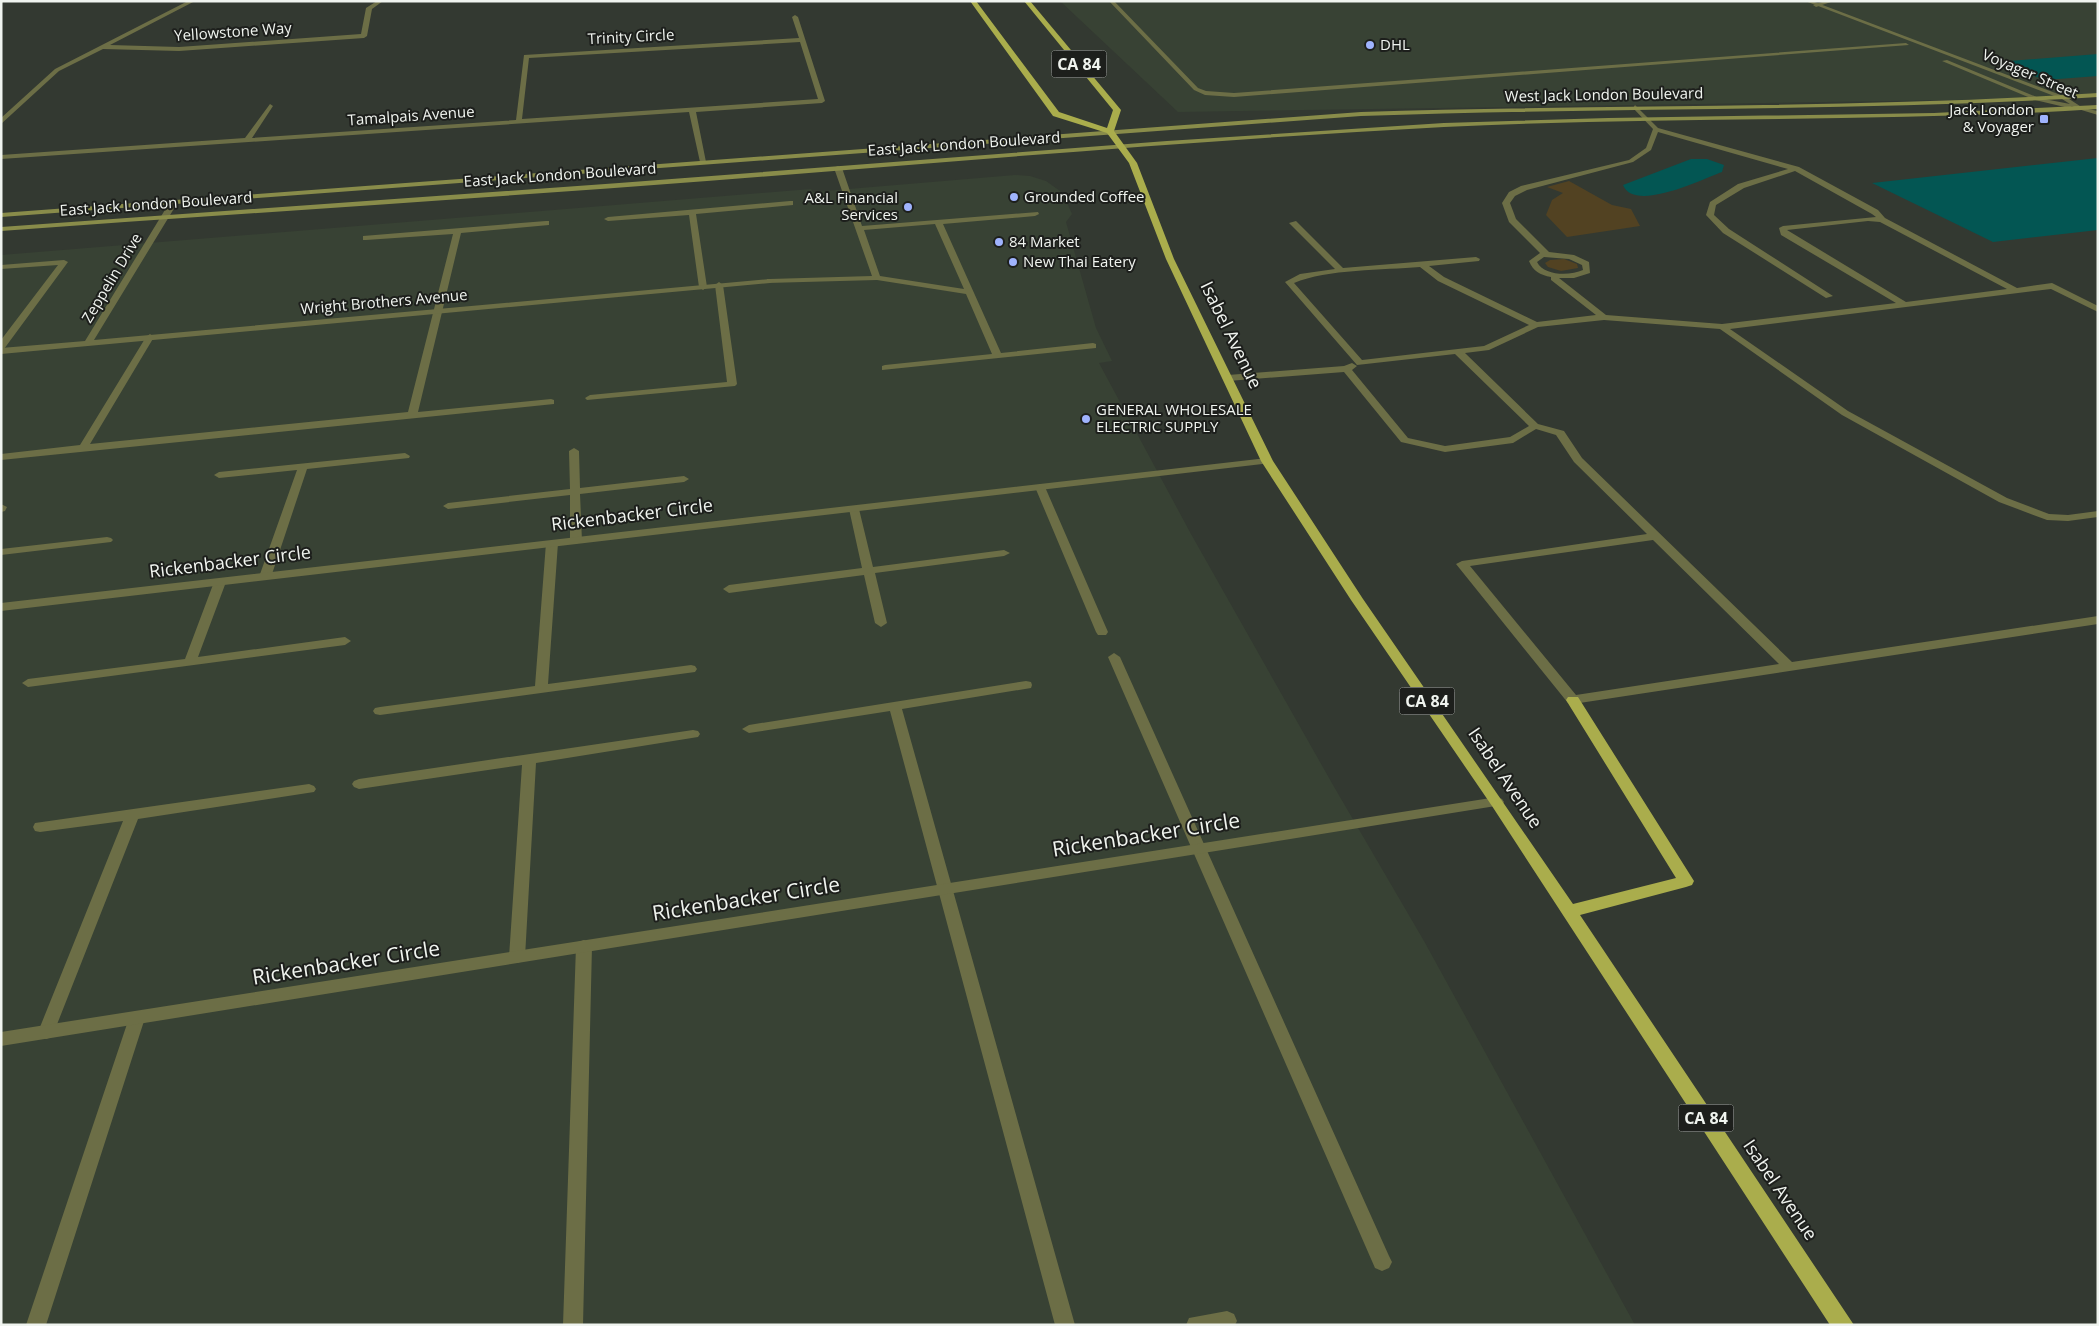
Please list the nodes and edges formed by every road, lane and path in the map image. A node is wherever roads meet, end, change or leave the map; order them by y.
1 (193, 1) edge
2 (381, 1) edge
3 (973, 1) edge
4 (1027, 1) edge
5 (1111, 1) edge
6 (1807, 1) edge
7 (1832, 1) edge
8 (1816, 5) junction
9 (795, 18) dead end
10 (1877, 30) junction
11 (802, 40) junction
12 (1906, 45) junction
13 (102, 48) junction
14 (2098, 95) edge
15 (2064, 98) junction
16 (2037, 99) junction
17 (270, 106) dead end
18 (1636, 107) junction
19 (2098, 107) edge
20 (2080, 108) junction
21 (692, 110) junction
22 (2098, 113) edge
23 (1648, 120) junction
24 (519, 121) junction
25 (1, 122) edge
26 (1656, 129) junction
27 (1110, 131) junction
28 (246, 140) junction
29 (1122, 147) junction
30 (1, 157) edge
31 (703, 162) junction
32 (838, 168) junction
33 (1796, 169) junction
34 (174, 202) junction
35 (790, 203) dead end
36 (692, 212) junction
37 (1, 214) edge
38 (1035, 214) dead end
39 (165, 217) junction
40 (608, 219) dead end
41 (1882, 220) junction
42 (938, 222) junction
43 (546, 223) dead end
44 (1293, 223) dead end
45 (860, 228) junction
46 (1, 229) edge
47 (458, 231) junction
48 (366, 238) dead end
49 (1547, 255) junction
50 (1476, 260) dead end
51 (1422, 264) junction
52 (1, 267) edge
53 (1341, 271) junction
54 (1556, 274) junction
55 (877, 278) junction
56 (718, 285) junction
57 (703, 287) junction
58 (2017, 290) junction
59 (969, 292) junction
60 (1829, 296) dead end
61 (1904, 304) junction
62 (2098, 309) edge
63 (438, 311) junction
64 (1604, 317) junction
65 (1536, 326) junction
66 (1722, 327) junction
67 (150, 337) junction
68 (88, 343) junction
69 (1092, 346) dead end
70 (1, 347) edge
71 (1, 351) edge
72 (1457, 352) junction
73 (998, 356) junction
74 (1360, 362) junction
75 (885, 368) dead end
76 (1346, 369) junction
77 (1228, 378) junction
78 (590, 398) dead end
79 (550, 402) dead end
80 (412, 415) junction
81 (1535, 426) junction
82 (83, 448) junction
83 (574, 451) dead end
84 (404, 456) dead end
85 (1, 457) edge
86 (1267, 461) junction
87 (303, 466) junction
88 (219, 475) dead end
89 (684, 479) dead end
90 (1040, 487) junction
91 (575, 491) junction
92 (448, 506) dead end
93 (854, 509) junction
94 (2098, 514) edge
95 (1656, 536) junction
96 (107, 540) dead end
97 (576, 540) junction
98 (552, 543) junction
99 (1, 552) edge
100 (1004, 554) dead end
101 (869, 571) junction
102 (265, 576) junction
103 (220, 582) junction
104 (729, 589) dead end
105 (1, 607) edge
106 (2098, 620) edge
107 (881, 623) dead end
108 (1102, 632) dead end
109 (345, 642) dead end
110 (1114, 657) dead end
111 (190, 662) junction
112 (1789, 666) junction
113 (691, 669) dead end
114 (28, 683) dead end
115 (1026, 684) dead end
116 (541, 689) junction
117 (1572, 700) junction
118 (894, 706) junction
119 (380, 711) dead end
120 (749, 729) dead end
121 (693, 734) dead end
122 (529, 758) junction
123 (359, 784) dead end
124 (308, 789) dead end
125 (1497, 802) junction
126 (133, 815) junction
127 (40, 827) dead end
128 (1197, 848) junction
129 (944, 889) junction
130 (1570, 911) junction
131 (584, 946) junction
132 (517, 957) junction
133 (137, 1018) junction
134 (46, 1032) junction
135 (1, 1039) edge
136 (1382, 1262) dead end
137 (1227, 1322) dead end
138 (36, 1325) edge
139 (573, 1325) edge
140 (1065, 1325) edge
141 (1196, 1325) edge
142 (1843, 1325) edge

1 - 13 street
2 - 13 street, Yellowstone Way
3 - 27 highway, CA 84
4 - 27 highway, CA 84
5 - 12 street
6 - 8 street, Voyager Street
7 - 8 street
8 - 10 street, Voyager Street
9 - 11 street
10 - 12 street, Voyager Street
10 - 15 street, Voyager Street
11 - 21 street, Tamalpais Avenue
11 - 24 street, Trinity Circle
12 - 16 street, Voyager Street
13 - 25 street
14 - 15 main road, West Jack London Boulevard
15 - 16 main road, West Jack London Boulevard
15 - 20 street, Voyager Street
16 - 18 main road, West Jack London Boulevard
16 - 20 street, Voyager Street
17 - 28 street
18 - 23 street
18 - 27 main road, West Jack London Boulevard
19 - 20 main road, West Jack London Boulevard
20 - 22 street
20 - 23 main road, West Jack London Boulevard
21 - 24 street, Tamalpais Avenue
21 - 31 street
23 - 26 street
23 - 29 main road, West Jack London Boulevard
24 - 28 street, Tamalpais Avenue
26 - 33 street
26 - 49 street
27 - 29 highway, Isabel Avenue / CA 84
27 - 31 main road, East Jack London Boulevard
28 - 30 street, Tamalpais Avenue
29 - 32 main road, East Jack London Boulevard
29 - 77 highway, Isabel Avenue / CA 84
31 - 34 main road, East Jack London Boulevard
32 - 39 main road, East Jack London Boulevard
32 - 45 street
33 - 41 street
33 - 60 street
34 - 37 main road, East Jack London Boulevard
34 - 39 street, Zeppelin Drive
35 - 36 street
36 - 40 street
36 - 57 street
38 - 42 street
39 - 46 main road, East Jack London Boulevard
39 - 68 street, Zeppelin Drive
41 - 58 street
41 - 61 street
42 - 45 street
42 - 59 street
43 - 47 street
44 - 53 street
45 - 55 street
47 - 48 street
47 - 63 street
49 - 54 street
49 - 54 street
50 - 51 street
51 - 53 street
51 - 65 street
52 - 70 street
53 - 74 street
54 - 64 street
55 - 56 street, Wright Brothers Avenue
55 - 59 street, Wright Brothers Avenue
56 - 57 street, Wright Brothers Avenue
56 - 78 street
57 - 63 street, Wright Brothers Avenue
58 - 61 street
58 - 62 street
59 - 73 street
61 - 66 street
63 - 67 street, Wright Brothers Avenue
63 - 80 street
64 - 65 street
64 - 66 street
65 - 72 street
66 - 94 street
67 - 68 street, Wright Brothers Avenue
67 - 82 street
68 - 71 street, Wright Brothers Avenue
69 - 73 street
72 - 74 street
72 - 81 street
73 - 75 street
74 - 76 street
76 - 77 street
76 - 81 street
77 - 86 highway, Isabel Avenue / CA 84
79 - 80 street
80 - 82 street
81 - 95 street
82 - 85 street
83 - 91 street
84 - 87 street
86 - 90 street, Rickenbacker Circle
86 - 125 highway, Isabel Avenue / CA 84
87 - 88 street
87 - 102 street
89 - 91 street
90 - 93 street, Rickenbacker Circle
90 - 108 street
91 - 92 street
91 - 97 street
93 - 97 street, Rickenbacker Circle
93 - 101 street
95 - 112 street
95 - 117 street
96 - 99 street
97 - 98 street, Rickenbacker Circle
98 - 102 street, Rickenbacker Circle
98 - 116 street
100 - 101 street
101 - 104 street
101 - 107 street
102 - 103 street, Rickenbacker Circle
103 - 105 street, Rickenbacker Circle
103 - 111 street
106 - 112 street
109 - 111 street
110 - 128 street
111 - 114 street
112 - 117 street
113 - 116 street
115 - 118 street
116 - 119 street
117 - 130 highway
118 - 120 street
118 - 129 street
121 - 122 street
122 - 123 street
122 - 132 street
124 - 126 street
125 - 128 street, Rickenbacker Circle
125 - 130 highway, Isabel Avenue / CA 84
126 - 127 street
126 - 134 street
128 - 129 street, Rickenbacker Circle
128 - 136 street
129 - 131 street, Rickenbacker Circle
129 - 140 street
130 - 142 highway, Isabel Avenue / CA 84
131 - 132 street, Rickenbacker Circle
131 - 139 street
132 - 133 street, Rickenbacker Circle
133 - 134 street, Rickenbacker Circle
133 - 138 street
134 - 135 street, Rickenbacker Circle
137 - 141 street

